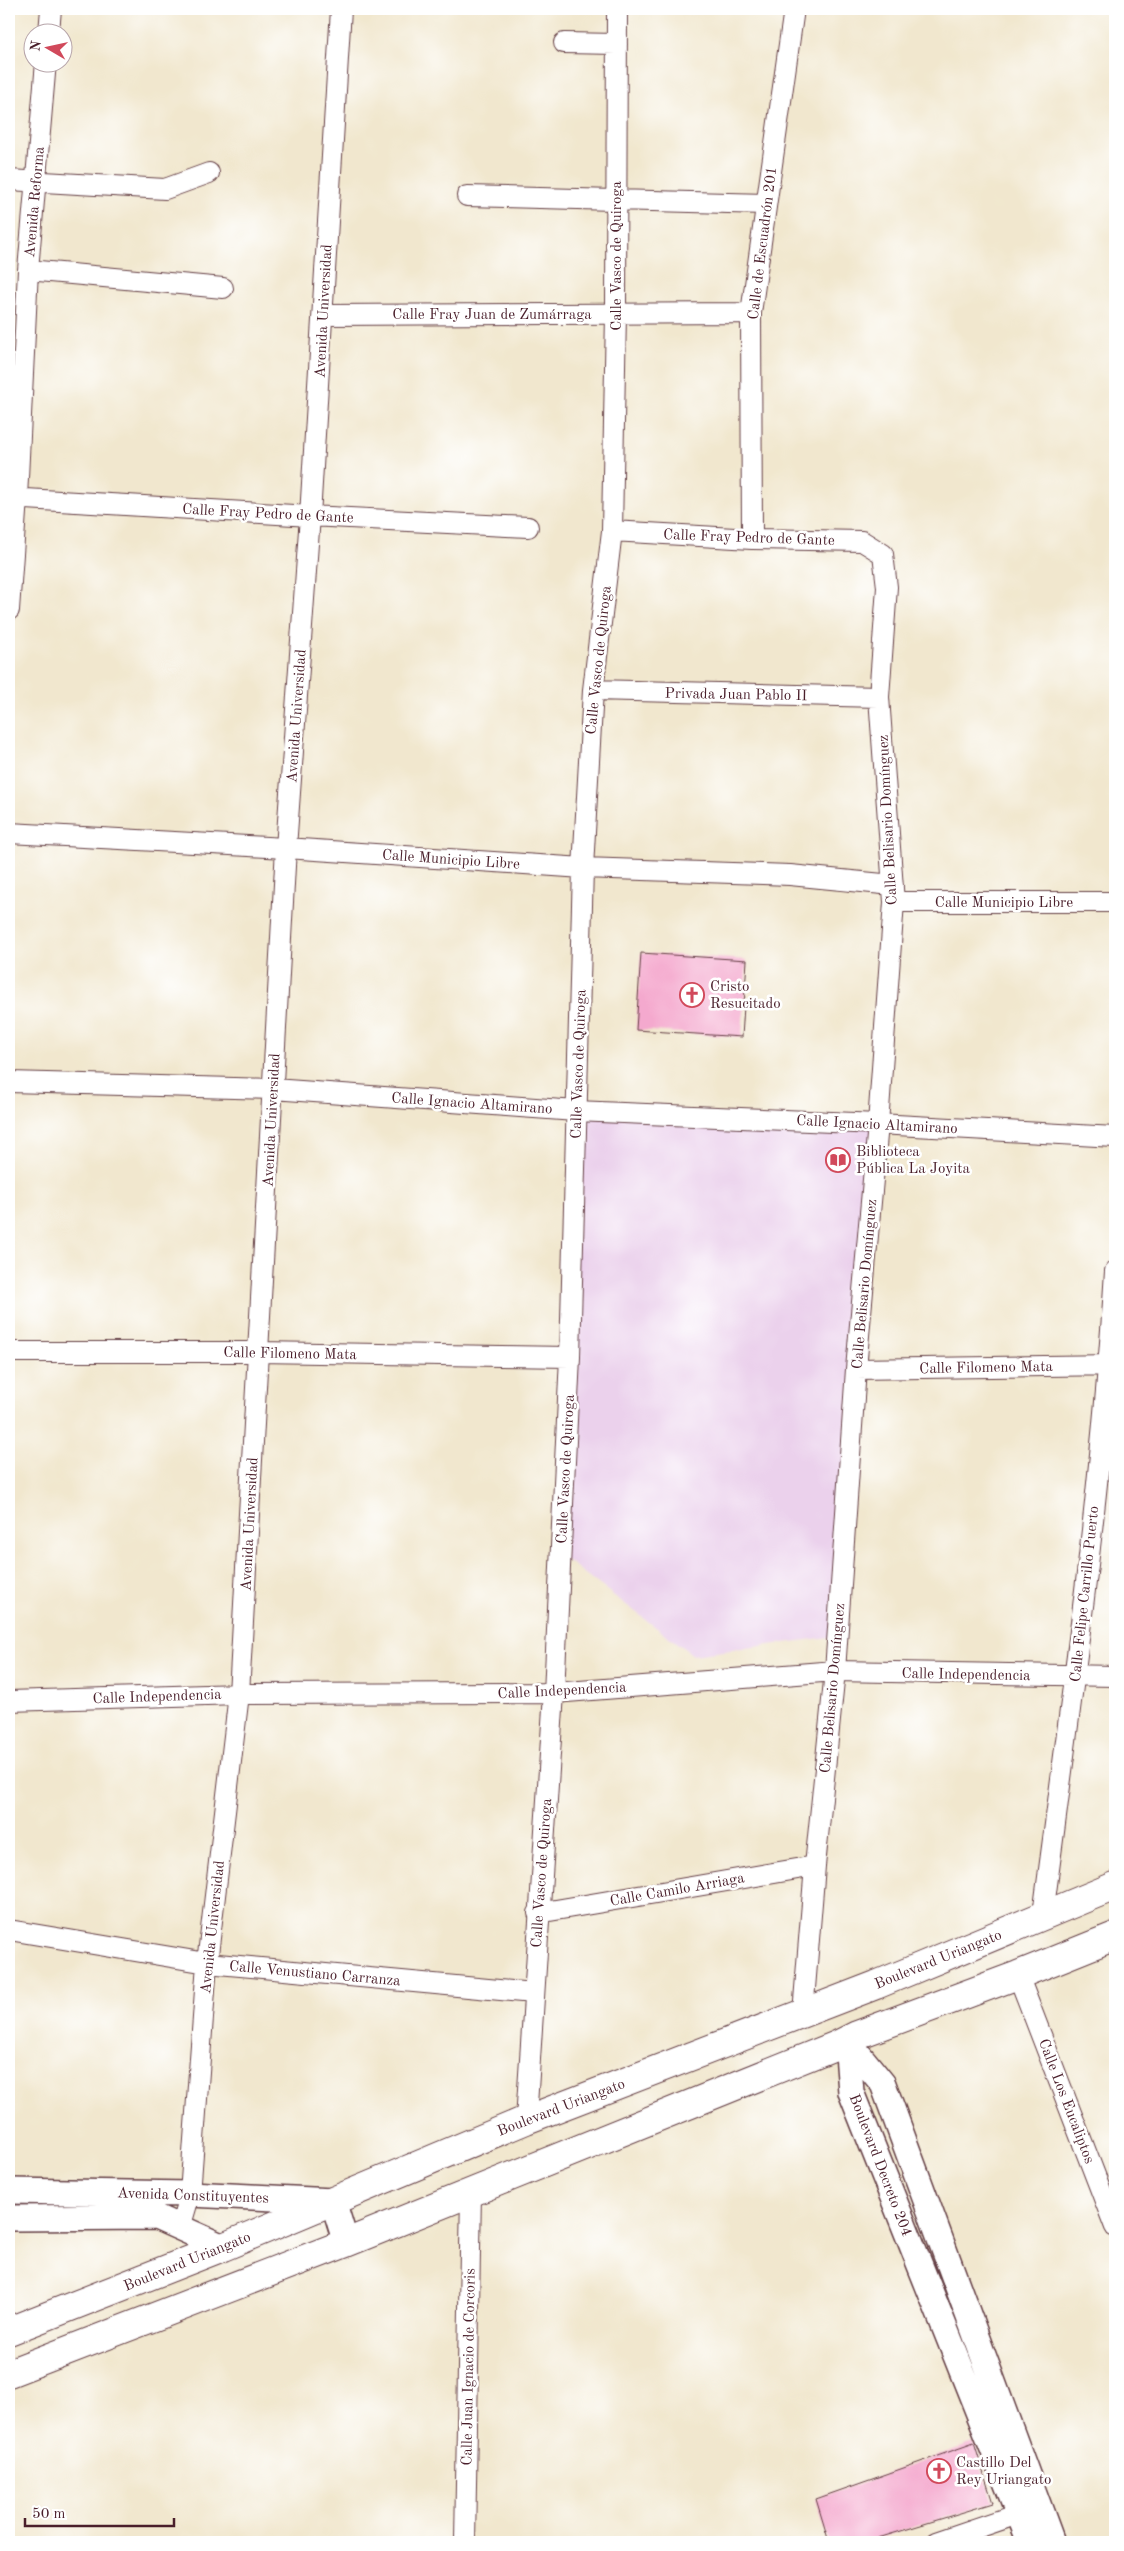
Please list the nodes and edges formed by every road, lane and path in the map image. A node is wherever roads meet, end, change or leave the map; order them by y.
1 (52, 9) edge
2 (341, 9) edge
3 (617, 9) edge
4 (794, 9) edge
5 (50, 22) edge
6 (564, 43) dead end
7 (617, 44) junction
8 (45, 72) edge
9 (209, 173) dead end
10 (9, 180) edge
11 (35, 182) junction
12 (467, 196) dead end
13 (616, 199) junction
14 (766, 204) junction
15 (28, 270) junction
16 (222, 288) dead end
17 (616, 313) junction
18 (751, 313) junction
19 (323, 314) junction
20 (13, 498) edge
21 (310, 516) junction
22 (528, 527) dead end
23 (612, 531) junction
24 (752, 539) junction
25 (883, 554) joint
26 (9, 610) edge
27 (592, 690) junction
28 (880, 698) junction
29 (9, 832) edge
30 (286, 848) junction
31 (583, 868) junction
32 (894, 893) junction
33 (1115, 902) edge
34 (9, 1082) edge
35 (273, 1089) junction
36 (576, 1110) junction
37 (878, 1124) junction
38 (1115, 1137) edge
39 (1115, 1271) edge
40 (9, 1352) edge
41 (259, 1352) junction
42 (570, 1357) junction
43 (1112, 1365) edge
44 (856, 1369) junction
45 (835, 1670) junction
46 (1075, 1676) junction
47 (1115, 1676) edge
48 (554, 1693) junction
49 (239, 1694) junction
50 (9, 1701) edge
51 (815, 1866) junction
52 (1115, 1886) edge
53 (538, 1913) junction
54 (1043, 1915) junction
55 (9, 1930) edge
56 (1115, 1936) edge
57 (207, 1963) junction
58 (1018, 1976) junction
59 (876, 1985) junction
60 (533, 1993) junction
61 (803, 2013) junction
62 (847, 2040) junction
63 (526, 2120) junction
64 (9, 2191) edge
65 (471, 2192) junction
66 (190, 2194) junction
67 (333, 2201) junction
68 (9, 2218) edge
69 (1115, 2227) edge
70 (180, 2228) junction
71 (346, 2243) junction
72 (223, 2247) junction
73 (9, 2331) edge
74 (9, 2373) edge
75 (1029, 2511) junction
76 (465, 2542) edge
77 (936, 2542) edge
78 (1030, 2542) edge
79 (1052, 2542) edge

1 - 5 street
2 - 19 street, Avenida Universidad
3 - 7 street, Calle Vasco de Quiroga
4 - 14 street, Calle de Escuadrón 201
6 - 7 street
7 - 13 street, Calle Vasco de Quiroga
8 - 11 street, Avenida Reforma
9 - 11 street
10 - 11 street
11 - 15 street, Avenida Reforma
12 - 13 street
13 - 14 street
13 - 17 street, Calle Vasco de Quiroga
14 - 18 street, Calle de Escuadrón 201
15 - 16 street
15 - 20 street, Avenida Reforma
17 - 18 street, Calle Fray Juan de Zumárraga
17 - 19 street, Calle Fray Juan de Zumárraga
17 - 23 street, Calle Vasco de Quiroga
18 - 24 street, Calle de Escuadrón 201
19 - 21 street, Avenida Universidad
20 - 21 street, Calle Fray Pedro de Gante
20 - 26 street, Avenida Reforma
21 - 22 street, Calle Fray Pedro de Gante
21 - 30 street, Avenida Universidad
23 - 24 street, Calle Fray Pedro de Gante
23 - 27 street, Calle Vasco de Quiroga
24 - 25 street, Calle Fray Pedro de Gante
25 - 28 street, Calle Belisario Domínguez
27 - 28 street, Privada Juan Pablo II
27 - 31 street, Calle Vasco de Quiroga
28 - 32 street, Calle Belisario Domínguez
29 - 30 street, Calle Municipio Libre
30 - 31 street, Calle Municipio Libre
30 - 35 street, Avenida Universidad
31 - 32 street, Calle Municipio Libre
31 - 36 street, Calle Vasco de Quiroga
32 - 33 street, Calle Municipio Libre
32 - 37 street, Calle Belisario Domínguez
34 - 35 street, Calle Ignacio Altamirano
35 - 36 street, Calle Ignacio Altamirano
35 - 41 street, Avenida Universidad
36 - 37 street, Calle Ignacio Altamirano
36 - 42 street, Calle Vasco de Quiroga
37 - 38 street, Calle Ignacio Altamirano
37 - 44 street, Calle Belisario Domínguez
39 - 43 street, Calle Felipe Carrillo Puerto
40 - 41 street, Calle Filomeno Mata
41 - 42 street, Calle Filomeno Mata
41 - 49 street, Avenida Universidad
42 - 48 street, Calle Vasco de Quiroga
43 - 44 street, Calle Filomeno Mata
43 - 46 street, Calle Felipe Carrillo Puerto
44 - 45 street, Calle Belisario Domínguez
45 - 46 street, Calle Independencia
45 - 48 street, Calle Independencia
45 - 51 street, Calle Belisario Domínguez
46 - 47 street, Calle Independencia
46 - 54 street, Calle Felipe Carrillo Puerto
48 - 49 street, Calle Independencia
48 - 53 street, Calle Vasco de Quiroga
49 - 50 street, Calle Independencia
49 - 57 street, Avenida Universidad
51 - 53 street, Calle Camilo Arriaga
51 - 61 street, Calle Belisario Domínguez
52 - 54 main road, Boulevard Uriangato
53 - 60 street, Calle Vasco de Quiroga
54 - 59 main road, Boulevard Uriangato
55 - 57 street, Calle Venustiano Carranza
56 - 58 main road
57 - 60 street, Calle Venustiano Carranza
57 - 66 street, Avenida Universidad
58 - 62 main road
58 - 69 street, Calle Los Eucaliptos
59 - 61 main road, Boulevard Uriangato
59 - 62 main road
60 - 63 street, Calle Vasco de Quiroga
61 - 62 main road
61 - 63 main road, Boulevard Uriangato
62 - 65 main road
62 - 75 street, Boulevard Decreto 204
62 - 75 street, Boulevard Decreto 204
63 - 67 main road, Boulevard Uriangato
64 - 66 street, Avenida Constituyentes
65 - 71 main road
65 - 76 street, Calle Juan Ignacio de Corcoris
66 - 67 street, Avenida Constituyentes
66 - 70 street, Avenida Universidad
67 - 71 street
67 - 72 main road, Boulevard Uriangato
68 - 70 street, Avenida Constituyentes
70 - 72 street, Avenida Constituyentes
71 - 74 main road
72 - 73 main road, Boulevard Uriangato
75 - 77 street
75 - 78 street, Boulevard Decreto 204
75 - 79 street, Boulevard Decreto 204

